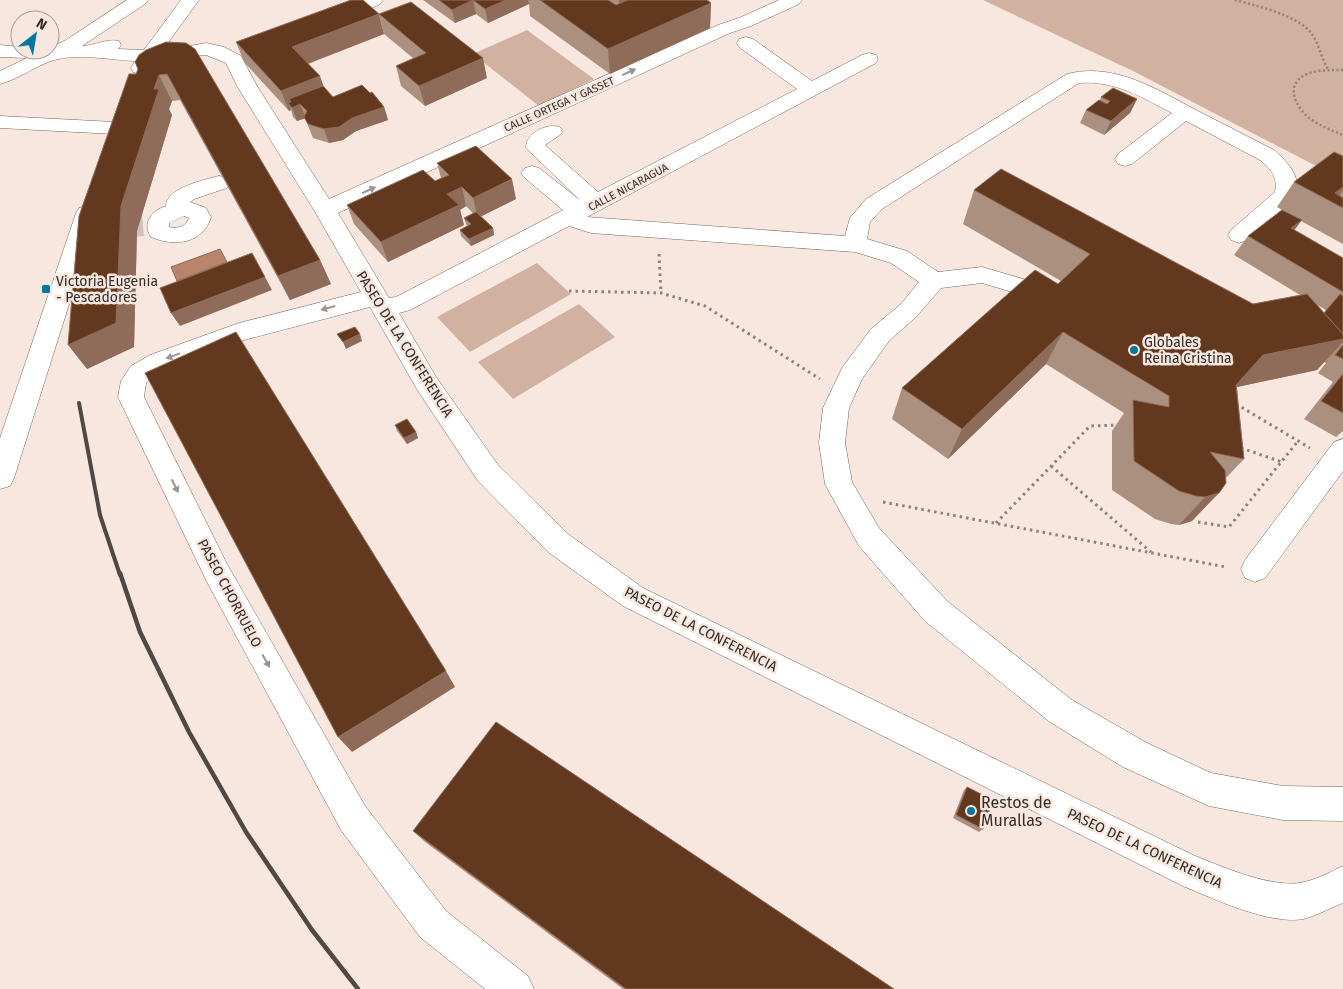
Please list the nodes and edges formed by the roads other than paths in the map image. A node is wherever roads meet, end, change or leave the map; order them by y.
1 (139, 0) edge
2 (190, 0) edge
3 (374, 0) edge
4 (793, 0) edge
5 (708, 17) edge
6 (319, 27) edge
7 (724, 28) junction
8 (746, 42) dead end
9 (60, 51) edge
10 (152, 51) junction
11 (60, 54) edge
12 (869, 59) dead end
13 (40, 60) edge
14 (0, 78) edge
15 (129, 85) edge
16 (812, 90) junction
17 (1185, 112) junction
18 (0, 122) edge
19 (114, 127) edge
20 (553, 131) dead end
21 (1125, 158) dead end
22 (532, 173) dead end
23 (219, 183) edge
24 (93, 194) edge
25 (325, 210) junction
26 (583, 210) junction
27 (150, 224) tunnel mouth
28 (1239, 235) dead end
29 (856, 244) junction
30 (934, 281) junction
31 (1030, 289) edge
32 (380, 303) junction
33 (1343, 450) edge
34 (0, 478) edge
35 (1255, 569) road end
36 (1343, 804) edge
37 (1343, 884) edge
38 (515, 989) edge

1 - 9 street
2 - 10 street
3 - 6 street
4 - 7 street, CALLE ORTEGA Y GASSET
5 - 7 street
25 -> 7 street, CALLE ORTEGA Y GASSET
8 - 16 street
10 - 11 street, PASEO DE LA CONFERENCIA
10 - 15 street
10 - 25 street, PASEO DE LA CONFERENCIA
12 - 16 street, CALLE NICARAGUA
13 - 14 street
16 - 26 street, CALLE NICARAGUA
17 - 21 street
17 - 28 street
17 - 29 street
18 - 19 street
20 - 26 street
22 - 26 street
23 - 27 street
24 - 34 street
25 - 32 street, PASEO DE LA CONFERENCIA
26 - 29 street
26 - 32 street, CALLE NICARAGUA
29 - 30 street
30 - 31 street
30 - 36 street
32 - 37 street, PASEO DE LA CONFERENCIA
32 -> 38 street, PASEO CHORRUELO
33 - 35 street

